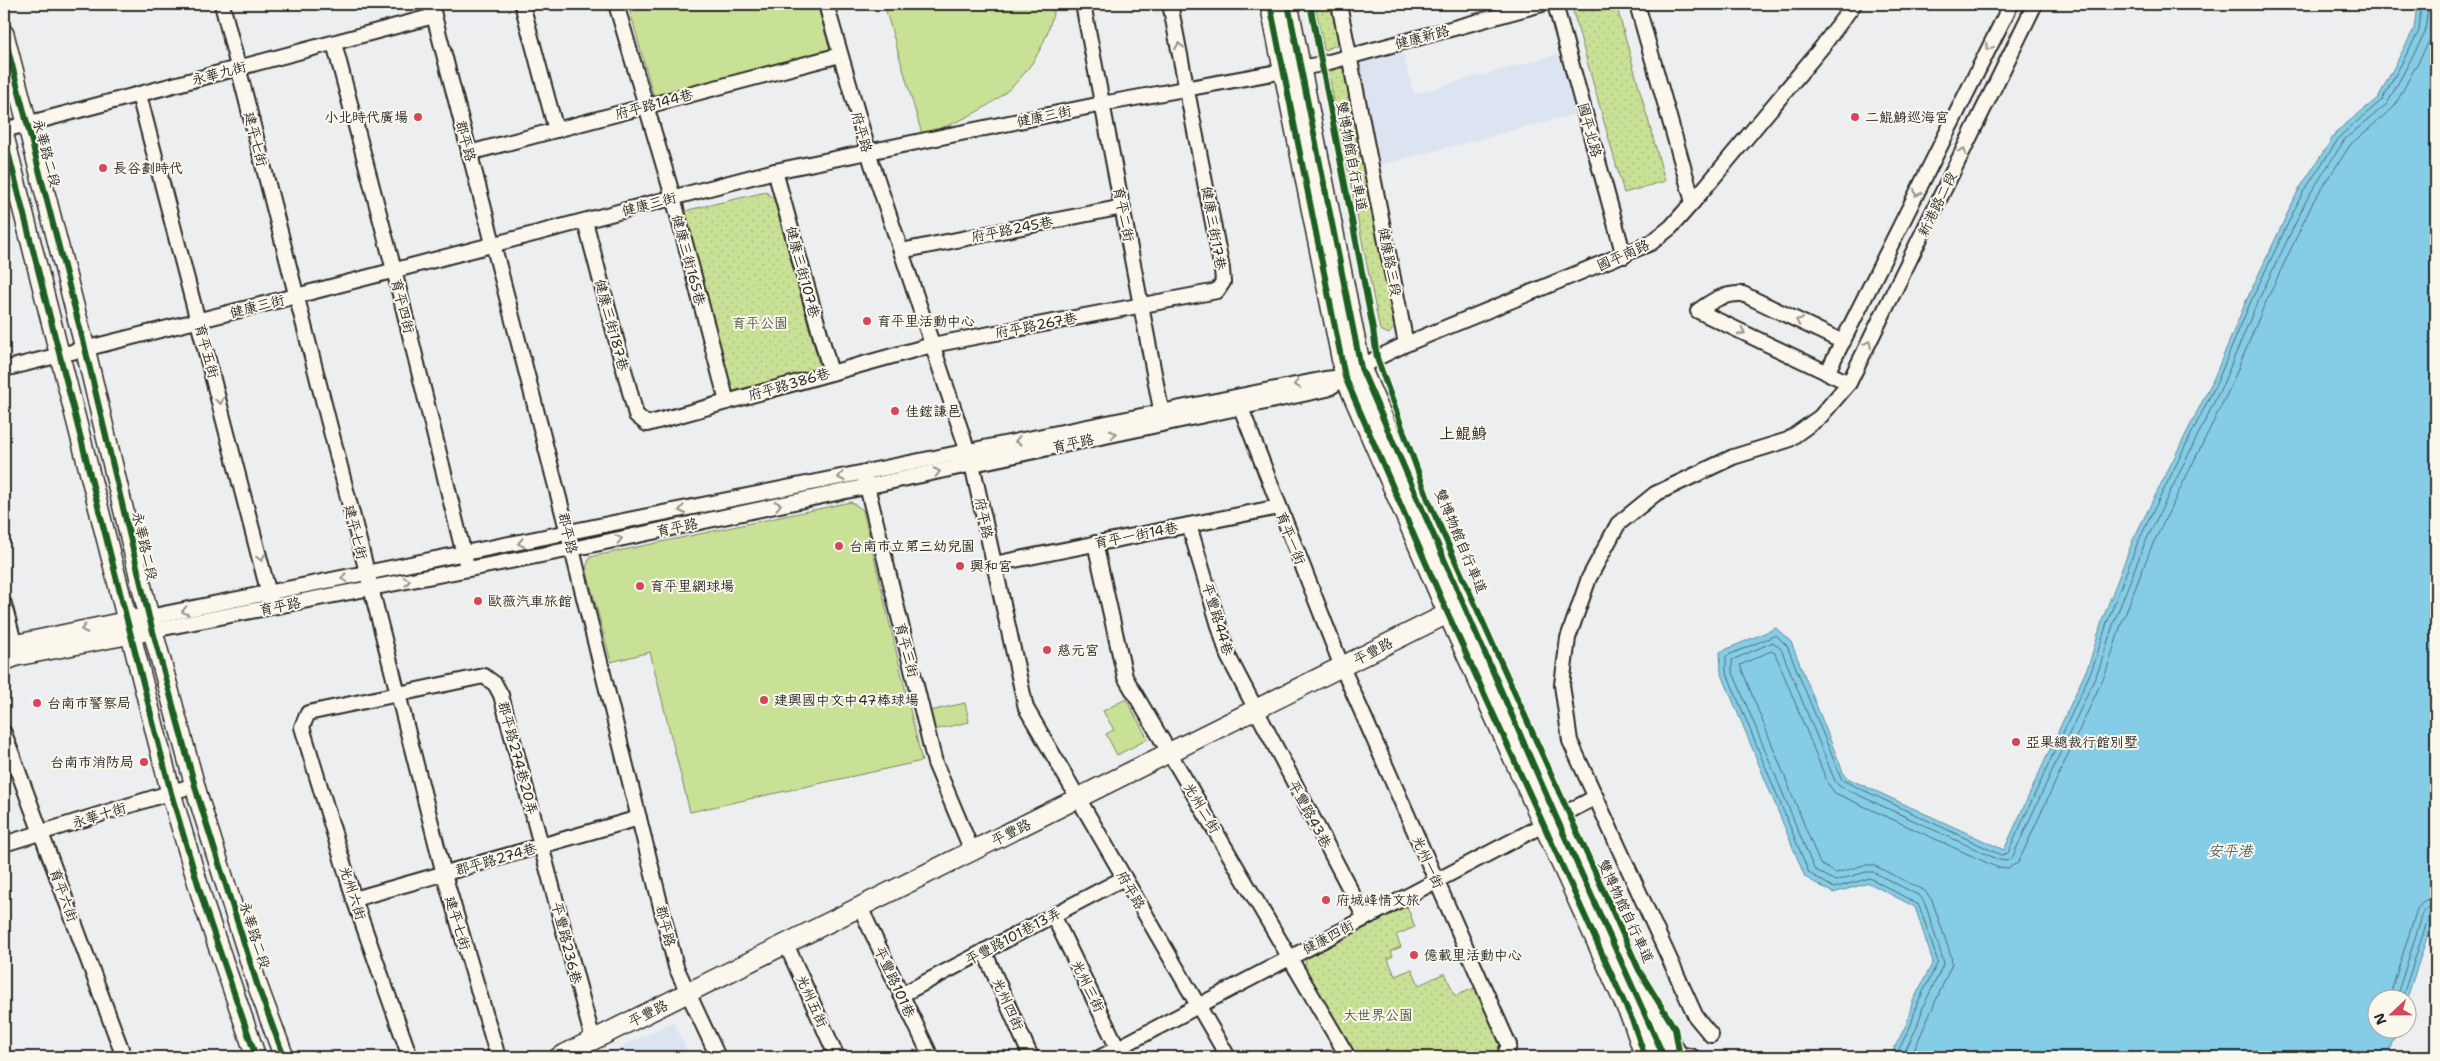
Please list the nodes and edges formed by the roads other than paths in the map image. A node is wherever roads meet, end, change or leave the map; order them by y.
1 (222, 4) edge
2 (522, 4) edge
3 (616, 4) edge
4 (826, 4) edge
5 (1083, 4) edge
6 (1170, 4) edge
7 (1270, 4) edge
8 (1288, 4) edge
9 (1340, 4) edge
10 (1542, 4) edge
11 (1555, 4) edge
12 (1637, 4) edge
13 (1854, 4) edge
14 (2011, 4) edge
15 (2035, 4) edge
16 (433, 10) edge
17 (4, 34) edge
18 (334, 43) junction
19 (840, 56) junction
20 (1350, 57) junction
21 (238, 68) junction
22 (1292, 69) junction
23 (1187, 88) junction
24 (139, 95) junction
25 (1102, 104) junction
26 (645, 107) junction
27 (27, 124) junction
28 (4, 130) edge
29 (556, 130) junction
30 (4, 136) edge
31 (868, 152) junction
32 (469, 153) junction
33 (775, 171) junction
34 (673, 197) junction
35 (1693, 202) junction
36 (1122, 207) junction
37 (585, 221) junction
38 (494, 244) junction
39 (900, 251) junction
40 (1624, 256) junction
41 (394, 270) junction
42 (296, 296) junction
43 (1141, 305) junction
44 (199, 320) junction
45 (1843, 342) junction
46 (1406, 344) junction
47 (932, 345) junction
48 (85, 348) junction
49 (59, 355) junction
50 (4, 369) edge
51 (1353, 372) junction
52 (830, 373) junction
53 (1827, 373) junction
54 (1849, 383) junction
55 (727, 402) junction
56 (1241, 408) junction
57 (1163, 418) junction
58 (647, 424) joint
59 (970, 458) junction
60 (863, 473) junction
61 (867, 486) junction
62 (1278, 507) junction
63 (1189, 525) junction
64 (568, 533) junction
65 (1095, 544) junction
66 (572, 549) junction
67 (463, 554) junction
68 (994, 564) junction
69 (467, 569) junction
70 (367, 574) junction
71 (370, 588) junction
72 (271, 600) junction
73 (4, 604) edge
74 (1455, 610) junction
75 (151, 624) junction
76 (128, 628) junction
77 (10, 652) edge
78 (1342, 667) junction
79 (397, 694) junction
80 (1256, 710) junction
81 (302, 727) joint
82 (4, 733) edge
83 (1169, 753) junction
84 (195, 786) junction
85 (171, 793) junction
86 (1596, 797) junction
87 (1078, 798) junction
88 (639, 818) junction
89 (1549, 821) junction
90 (41, 832) junction
91 (4, 844) edge
92 (542, 845) junction
93 (972, 851) junction
94 (444, 874) junction
95 (1124, 878) junction
96 (1436, 880) junction
97 (354, 900) junction
98 (860, 908) junction
99 (1053, 915) junction
100 (1365, 918) junction
101 (786, 944) junction
102 (984, 951) junction
103 (1290, 957) junction
104 (688, 993) junction
105 (901, 995) junction
106 (1198, 1006) junction
107 (1711, 1035) dead end
108 (592, 1040) junction
109 (1120, 1053) edge
110 (1668, 1055) edge
111 (124, 1057) edge
112 (256, 1057) edge
113 (284, 1057) edge
114 (410, 1057) edge
115 (498, 1057) edge
116 (559, 1057) edge
117 (718, 1057) edge
118 (837, 1057) edge
119 (931, 1057) edge
120 (1032, 1057) edge
121 (1101, 1057) edge
122 (1228, 1057) edge
123 (1348, 1057) edge
124 (1504, 1057) edge

1 - 21 street, 建平七街
2 - 29 street
3 - 26 street, 健康三街165巷
4 - 19 street, 府平路
5 - 25 street, 育平二街
23 -> 6 street, 健康三街17巷
7 - 22 street
8 - 22 street
9 - 20 street, 健康路三段
10 - 20 street, 健康新路
11 - 40 street, 國平北路
12 - 35 street
13 - 35 street, 國平南路
14 -> 45 street, 新港路二段
54 -> 15 street, 新港路二段
16 - 18 street, 永華九街
16 - 32 street, 郡平路
17 - 27 street, 永華路二段
18 - 21 street, 永華九街
18 - 41 street, 育平四街
19 - 26 street, 府平路144巷
19 - 31 street, 府平路
20 - 22 street, 健康新路
20 - 46 street, 健康路三段
21 - 24 street, 永華九街
21 - 42 street, 建平七街
22 - 23 street, 健康三街
22 - 51 street
23 - 25 street, 健康三街
23 - 43 street, 健康三街17巷
24 - 27 street, 永華九街
24 - 44 street, 育平五街
25 - 31 street, 健康三街
25 - 36 street, 育平二街
26 - 29 street, 府平路144巷
26 - 34 street, 健康三街165巷
27 - 28 street, 永華九街
27 - 48 street, 永華路二段
29 - 32 street, 府平路144巷
30 - 49 street
31 - 33 street, 健康三街
31 - 39 street, 府平路
32 - 38 street, 郡平路
33 - 34 street, 健康三街
33 - 52 street, 健康三街107巷
34 - 37 street, 健康三街
34 - 55 street, 健康三街165巷
35 - 40 street, 國平南路
36 - 39 street, 府平路245巷
36 - 43 street, 育平二街
37 - 38 street, 健康三街
37 - 58 street, 健康三街187巷
38 - 41 street, 健康三街
38 - 64 street, 郡平路
39 - 47 street, 府平路
40 - 46 street, 國平南路
41 - 42 street, 健康三街
41 - 67 street, 育平四街
42 - 44 street, 健康三街
42 - 70 street, 建平七街
43 - 47 street, 府平路267巷
43 - 57 street, 育平二街
44 - 48 street, 健康三街
44 -> 72 street, 育平五街
45 - 53 street, 新港路二段
45 -> 53 street
46 - 51 street, 國平南路
47 - 52 street, 府平路386巷
47 - 59 street, 府平路
48 - 49 street, 健康三街
48 - 75 street, 永華路二段
49 - 50 street, 健康三街
49 - 76 street
51 - 56 street, 育平路
51 -> 57 street, 育平路
51 - 74 street
52 - 55 street, 府平路386巷
53 - 54 street
54 - 86 street, 新港路二段
55 - 58 street, 府平路386巷
56 - 57 street, 育平路
56 - 62 street, 育平一街
57 - 59 street, 育平路
59 - 60 street, 育平路
61 -> 59 street, 育平路
59 - 68 street, 府平路
60 - 61 street, 育平三街
60 -> 64 street, 育平路
66 -> 61 street, 育平路
61 - 93 street, 育平三街
62 - 63 street, 育平一街14巷
62 - 78 street, 育平一街
63 - 65 street, 育平一街14巷
63 - 80 street, 平豐路44巷
64 - 66 street, 郡平路
64 -> 67 street, 育平路
65 - 68 street, 育平一街14巷
65 - 83 street, 光州二街
66 - 69 street, 育平路
66 - 88 street, 郡平路
67 - 69 street, 育平四街
67 - 70 street, 育平路
68 - 87 street, 府平路
71 -> 69 street, 育平路
70 - 71 street, 建平七街
70 -> 72 street, 育平路
71 - 72 street, 育平路
71 - 79 street, 建平七街
72 - 75 street, 育平路
73 - 77 street
74 - 78 street, 平豐路
74 - 89 street
75 - 76 street, 育平路
75 - 84 street, 永華路二段
76 - 77 street, 育平路
76 - 85 street
78 - 80 street, 平豐路
78 - 96 street, 光州一街
79 - 81 street, 郡平路274巷20弄
79 - 92 street, 郡平路274巷20弄
79 - 94 street, 建平七街
80 - 83 street, 平豐路
80 - 100 street, 平豐路43巷
81 - 97 street, 光州六街
82 - 90 street, 育平六街
83 - 87 street, 平豐路
83 - 103 street, 光州二街
84 - 85 street, 永華十街
84 - 113 street, 永華路二段
85 - 90 street, 永華十街
85 - 112 street
86 - 89 street, 健康四街
86 - 107 street, 新港路二段
87 - 93 street, 平豐路
87 - 95 street, 府平路
88 - 92 street, 郡平路274巷
88 - 104 street, 郡平路
89 - 96 street, 健康四街
89 - 110 street
89 - 110 street
90 - 91 street, 永華十街
90 - 111 street, 育平六街
92 - 94 street, 郡平路274巷
92 - 108 street, 平豐路236巷
93 - 98 street, 平豐路
94 - 97 street, 郡平路274巷
94 - 115 street, 建平七街
95 - 99 street, 平豐路101巷13弄
95 - 106 street, 府平路
96 - 100 street, 健康四街
96 - 124 street, 光州一街
97 - 114 street, 光州六街
98 - 101 street, 平豐路
98 - 105 street, 平豐路101巷
99 - 102 street, 平豐路101巷13弄
99 - 109 street, 光州三街
100 - 103 street, 健康四街
101 - 104 street, 平豐路
101 - 118 street, 光州五街
102 - 105 street, 平豐路101巷13弄
102 - 120 street, 光州四街
103 - 106 street, 健康四街
103 - 123 street, 光州二街
104 - 108 street, 平豐路
104 - 117 street, 郡平路
105 - 119 street, 平豐路101巷
106 - 109 street, 健康四街
106 - 122 street, 府平路
108 - 116 street, 平豐路
109 - 121 street, 健康四街

